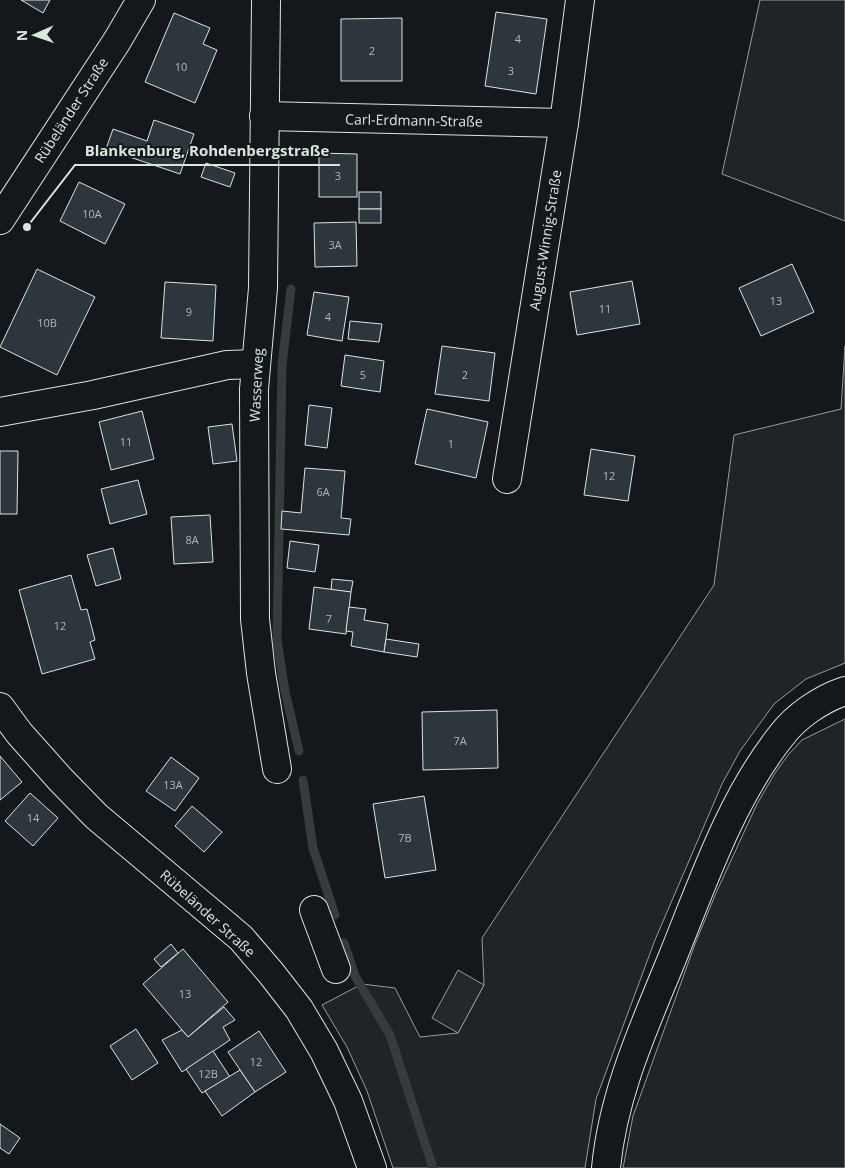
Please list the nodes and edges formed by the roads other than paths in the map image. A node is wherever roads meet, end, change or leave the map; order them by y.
1 (142, 0) edge
2 (266, 0) edge
3 (580, 0) edge
4 (264, 116) junction
5 (564, 123) junction
6 (0, 220) edge
7 (256, 364) junction
8 (0, 412) edge
9 (507, 479) dead end
10 (845, 691) edge
11 (0, 707) edge
12 (277, 769) dead end
13 (314, 910) dead end
14 (336, 969) dead end
15 (370, 1161) edge
16 (606, 1168) edge

1 - 6 street, Rübeländer Straße
2 - 4 street, Wasserweg
3 - 5 street, August-Winnig-Straße
4 - 5 street, Carl-Erdmann-Straße
4 - 7 street, Wasserweg
5 - 9 street, August-Winnig-Straße
7 - 8 street
7 - 12 street, Wasserweg
10 - 16 street
11 - 15 street, Rübeländer Straße
13 - 14 street

